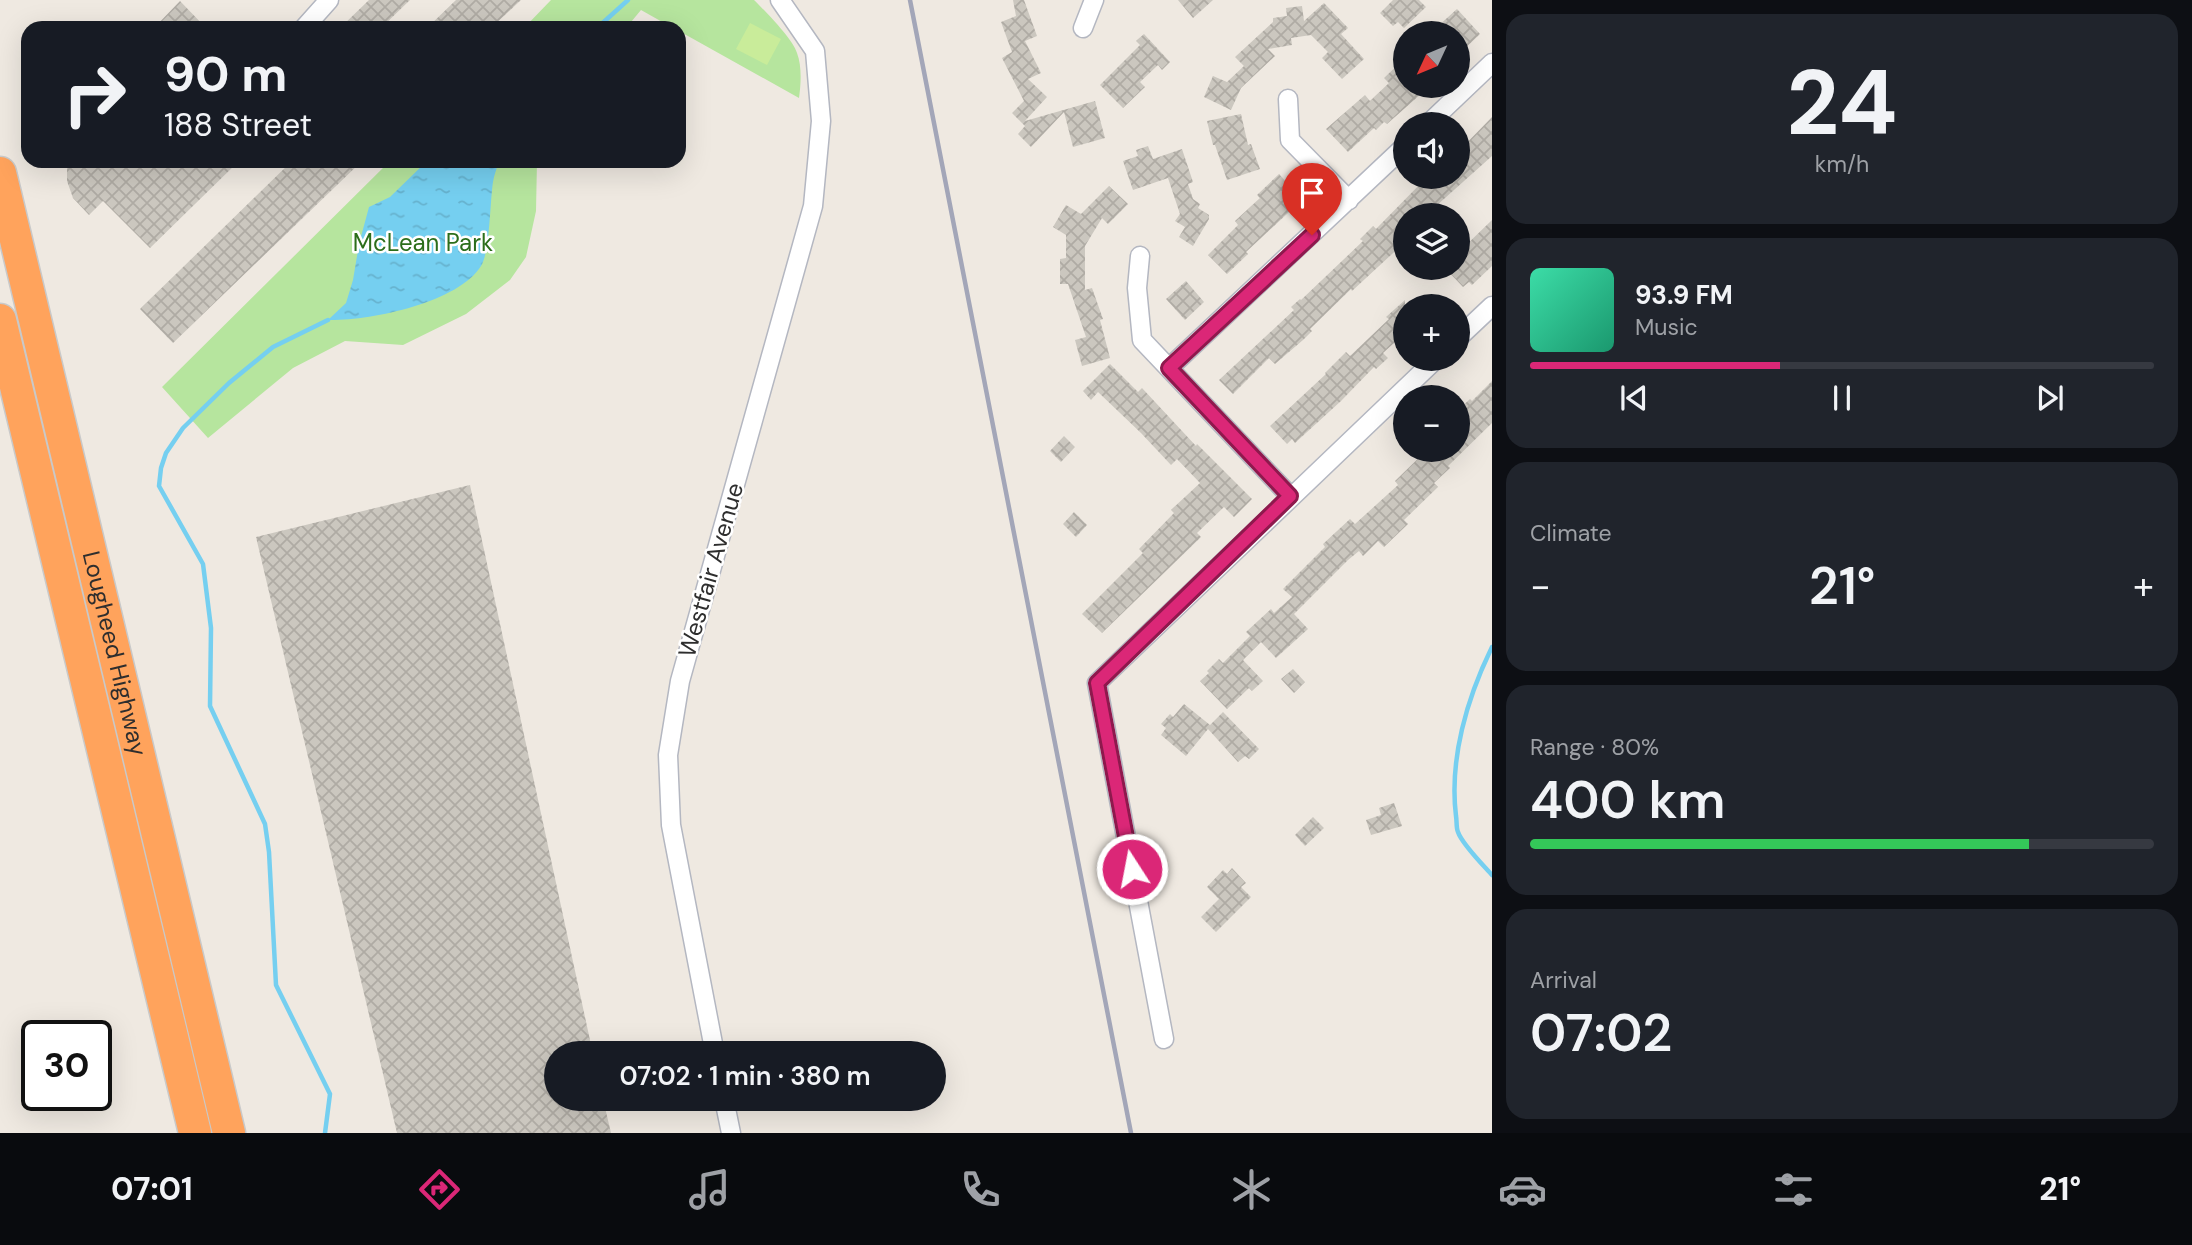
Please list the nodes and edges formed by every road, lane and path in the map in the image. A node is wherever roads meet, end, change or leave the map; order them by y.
1 (329, 0) edge
2 (780, 0) edge
3 (1094, 0) edge
4 (310, 21) edge
5 (1083, 28) dead end
6 (1492, 63) edge
7 (1288, 99) dead end
8 (1441, 112) edge
9 (1393, 158) edge
10 (0, 173) edge
11 (1349, 200) junction
12 (1140, 256) dead end
13 (1492, 306) edge
14 (0, 320) edge
15 (1470, 327) edge
16 (1169, 368) junction
17 (1423, 371) edge
18 (1290, 496) junction
19 (1164, 1039) dead end
20 (713, 1041) edge
21 (726, 1111) edge
22 (195, 1133) edge
23 (229, 1133) edge
24 (731, 1133) edge

1 - 4 street
2 - 20 street, Westfair Avenue
3 - 5 street
6 - 8 street
7 - 11 street
9 - 11 street
10 - 23 highway, Lougheed Highway
11 - 16 street
12 - 16 street
13 - 15 street
14 - 22 highway, Lougheed Highway
16 - 18 street
17 - 18 street
18 - 19 street
21 - 24 street

